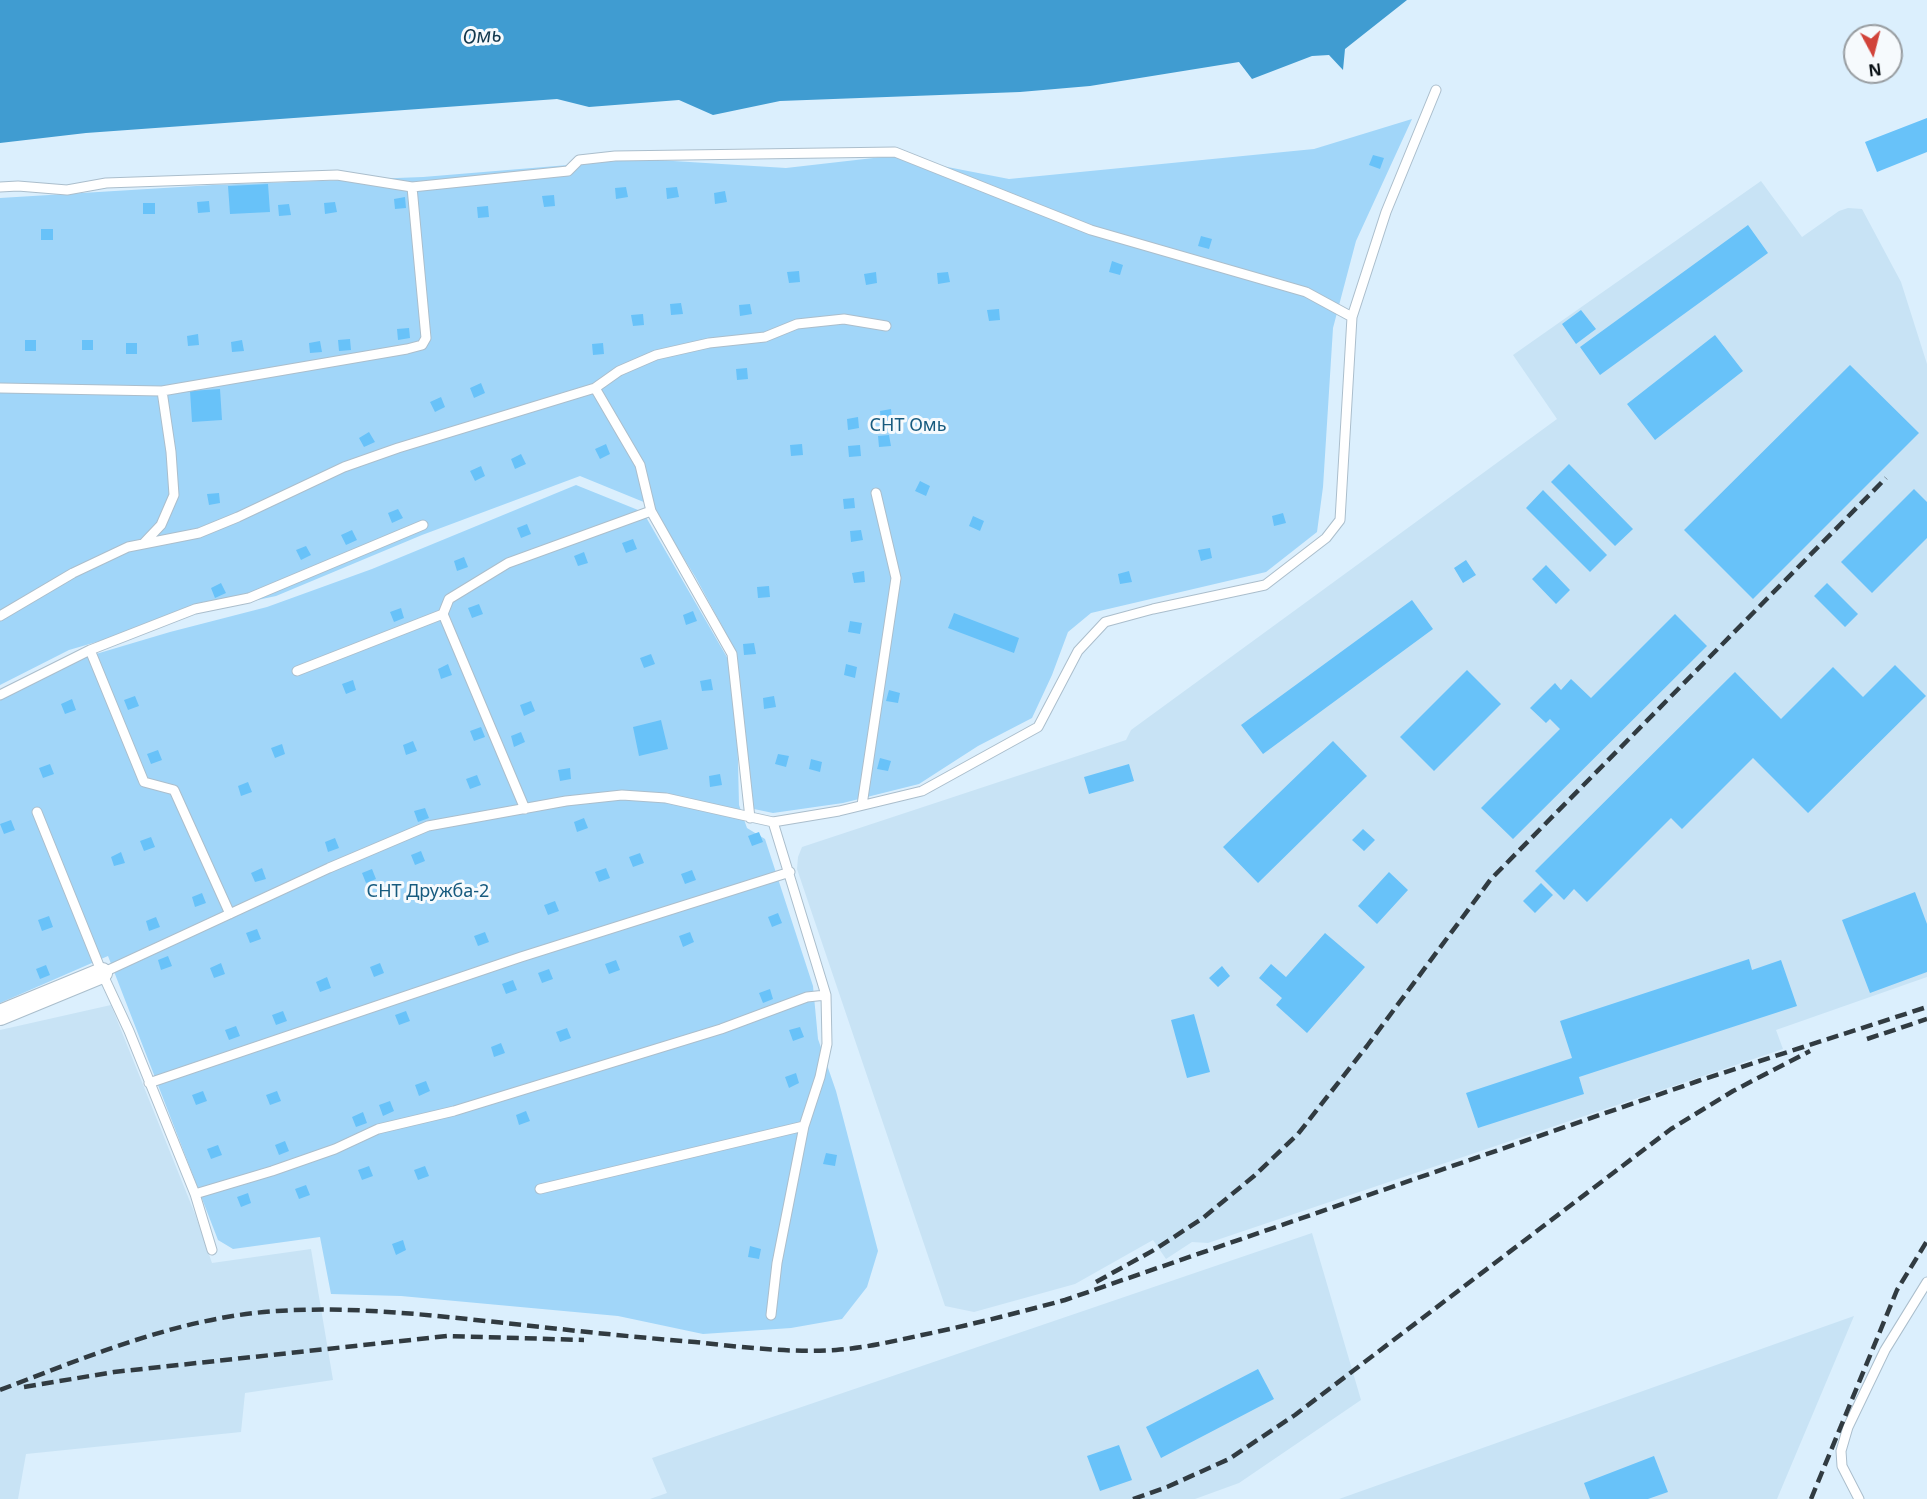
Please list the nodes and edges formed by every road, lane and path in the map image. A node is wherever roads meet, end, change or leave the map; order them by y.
1 (1436, 90) dead end
2 (0, 187) edge
3 (412, 188) junction
4 (1352, 317) junction
5 (886, 326) dead end
6 (0, 388) edge
7 (595, 388) junction
8 (162, 391) junction
9 (876, 493) dead end
10 (651, 510) junction
11 (423, 525) dead end
12 (143, 544) junction
13 (443, 614) junction
14 (0, 616) edge
15 (90, 650) junction
16 (297, 671) dead end
17 (0, 696) edge
18 (862, 805) junction
19 (525, 809) junction
20 (37, 812) dead end
21 (750, 818) junction
22 (773, 822) junction
23 (790, 872) junction
24 (230, 914) junction
25 (102, 973) junction
26 (826, 995) junction
27 (0, 1015) edge
28 (149, 1083) junction
29 (804, 1126) junction
30 (540, 1189) dead end
31 (195, 1194) junction
32 (212, 1250) dead end
33 (1927, 1282) edge
34 (771, 1315) dead end
35 (1859, 1499) edge

1 - 4 lane
2 - 3 lane
3 - 4 lane
3 - 8 lane
4 - 18 lane
5 - 7 lane
6 - 8 lane
7 - 10 lane
7 - 12 lane
8 - 12 lane
9 - 18 lane
10 - 13 lane
10 - 21 lane
11 - 15 lane
12 - 14 lane
13 - 16 lane
13 - 19 lane
15 - 17 lane
15 - 24 lane
18 - 22 lane
19 - 21 lane
19 - 24 lane
20 - 25 lane
21 - 22 lane
22 - 23 lane
23 - 26 lane
23 - 28 lane
24 - 25 lane
25 - 27 street
25 - 28 lane
26 - 29 lane
26 - 31 lane
28 - 31 lane
29 - 30 lane
29 - 34 lane
31 - 32 lane
33 - 35 lane

